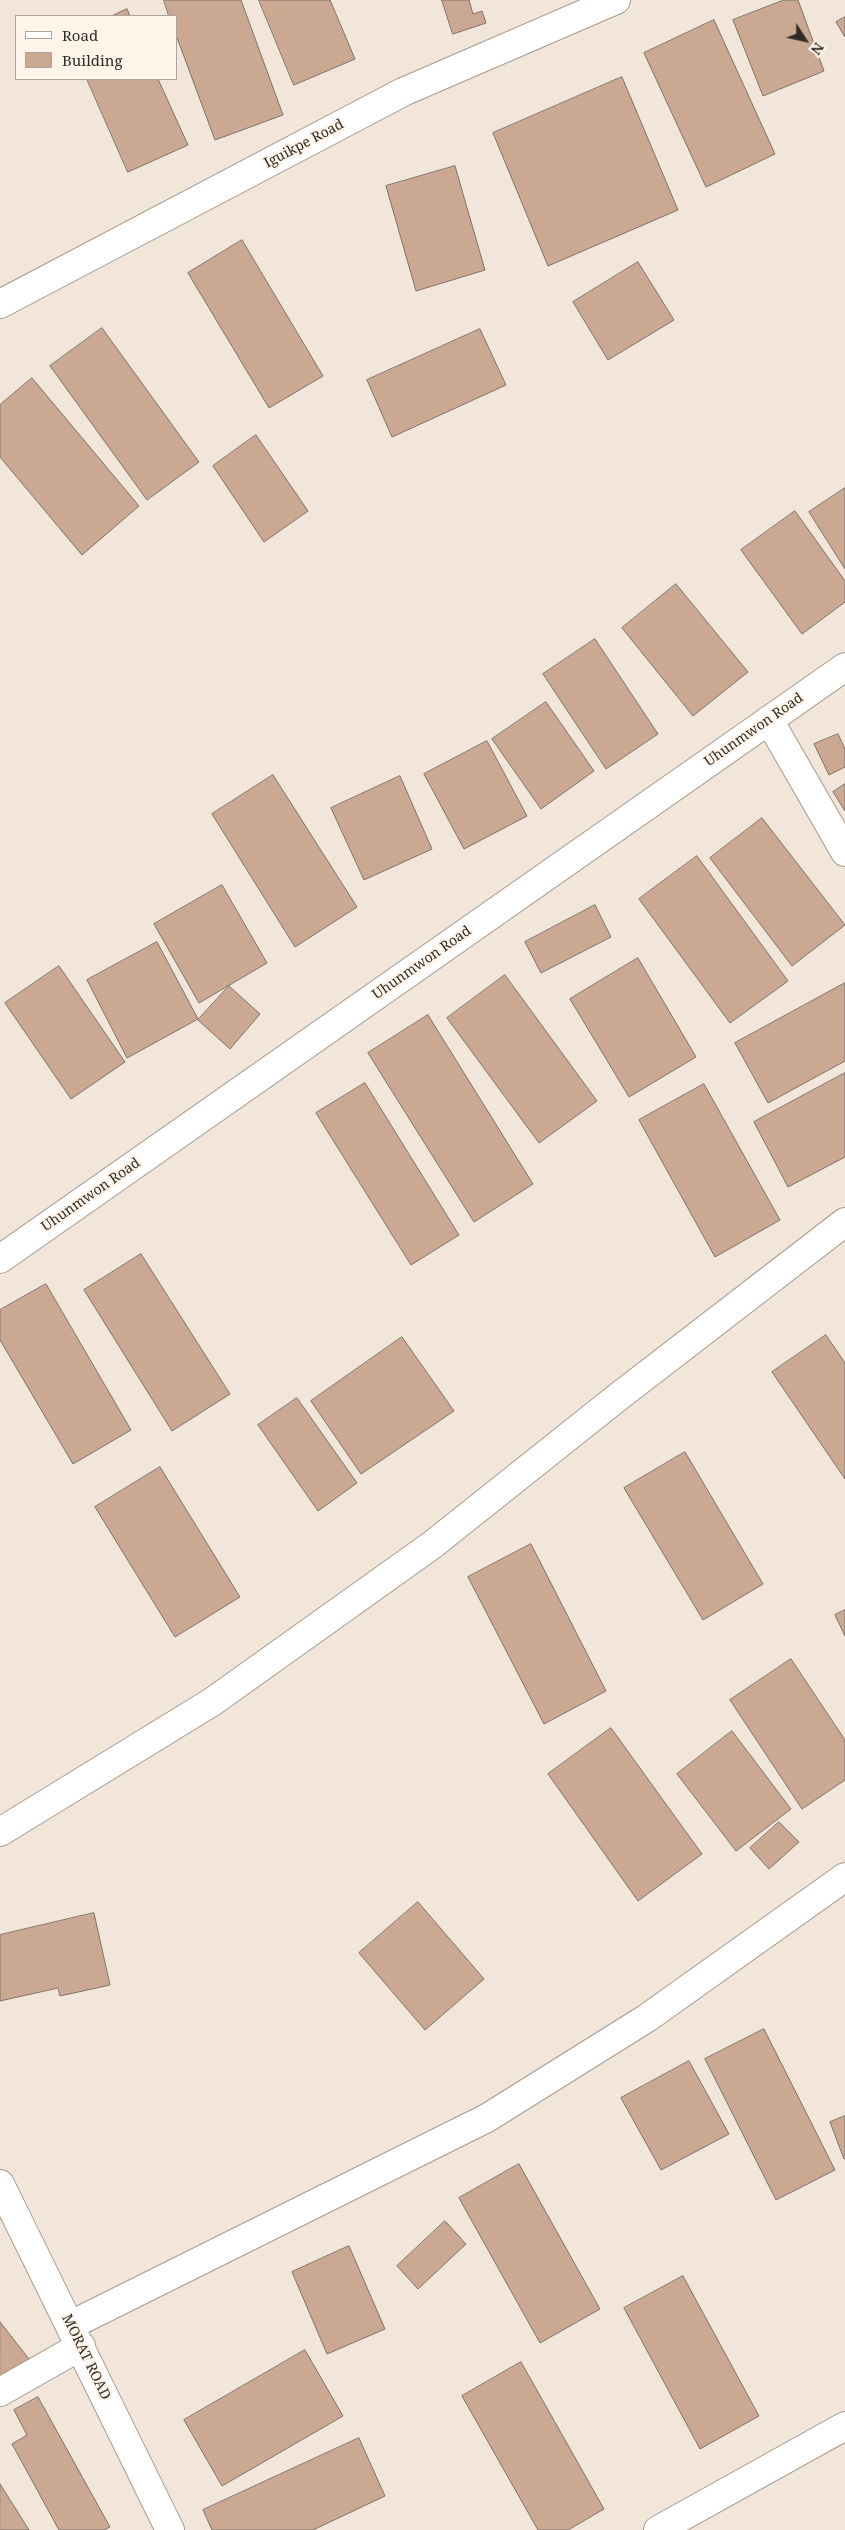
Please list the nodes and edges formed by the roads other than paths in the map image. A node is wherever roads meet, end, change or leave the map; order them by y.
1 (616, 0) edge
2 (0, 304) edge
3 (845, 667) edge
4 (769, 720) junction
5 (845, 852) edge
6 (845, 1222) edge
7 (0, 1259) edge
8 (0, 1832) edge
9 (845, 1877) edge
10 (0, 2184) edge
11 (76, 2335) junction
12 (0, 2392) edge
13 (845, 2426) edge
14 (170, 2530) edge
15 (658, 2530) edge

1 - 2 street, Iguikpe Road
3 - 4 street, Uhunmwon Road
4 - 5 street
4 - 7 street, Uhunmwon Road
6 - 8 street
9 - 11 street
10 - 11 street, MORAT ROAD
11 - 12 street
11 - 14 street, MORAT ROAD
13 - 15 street

